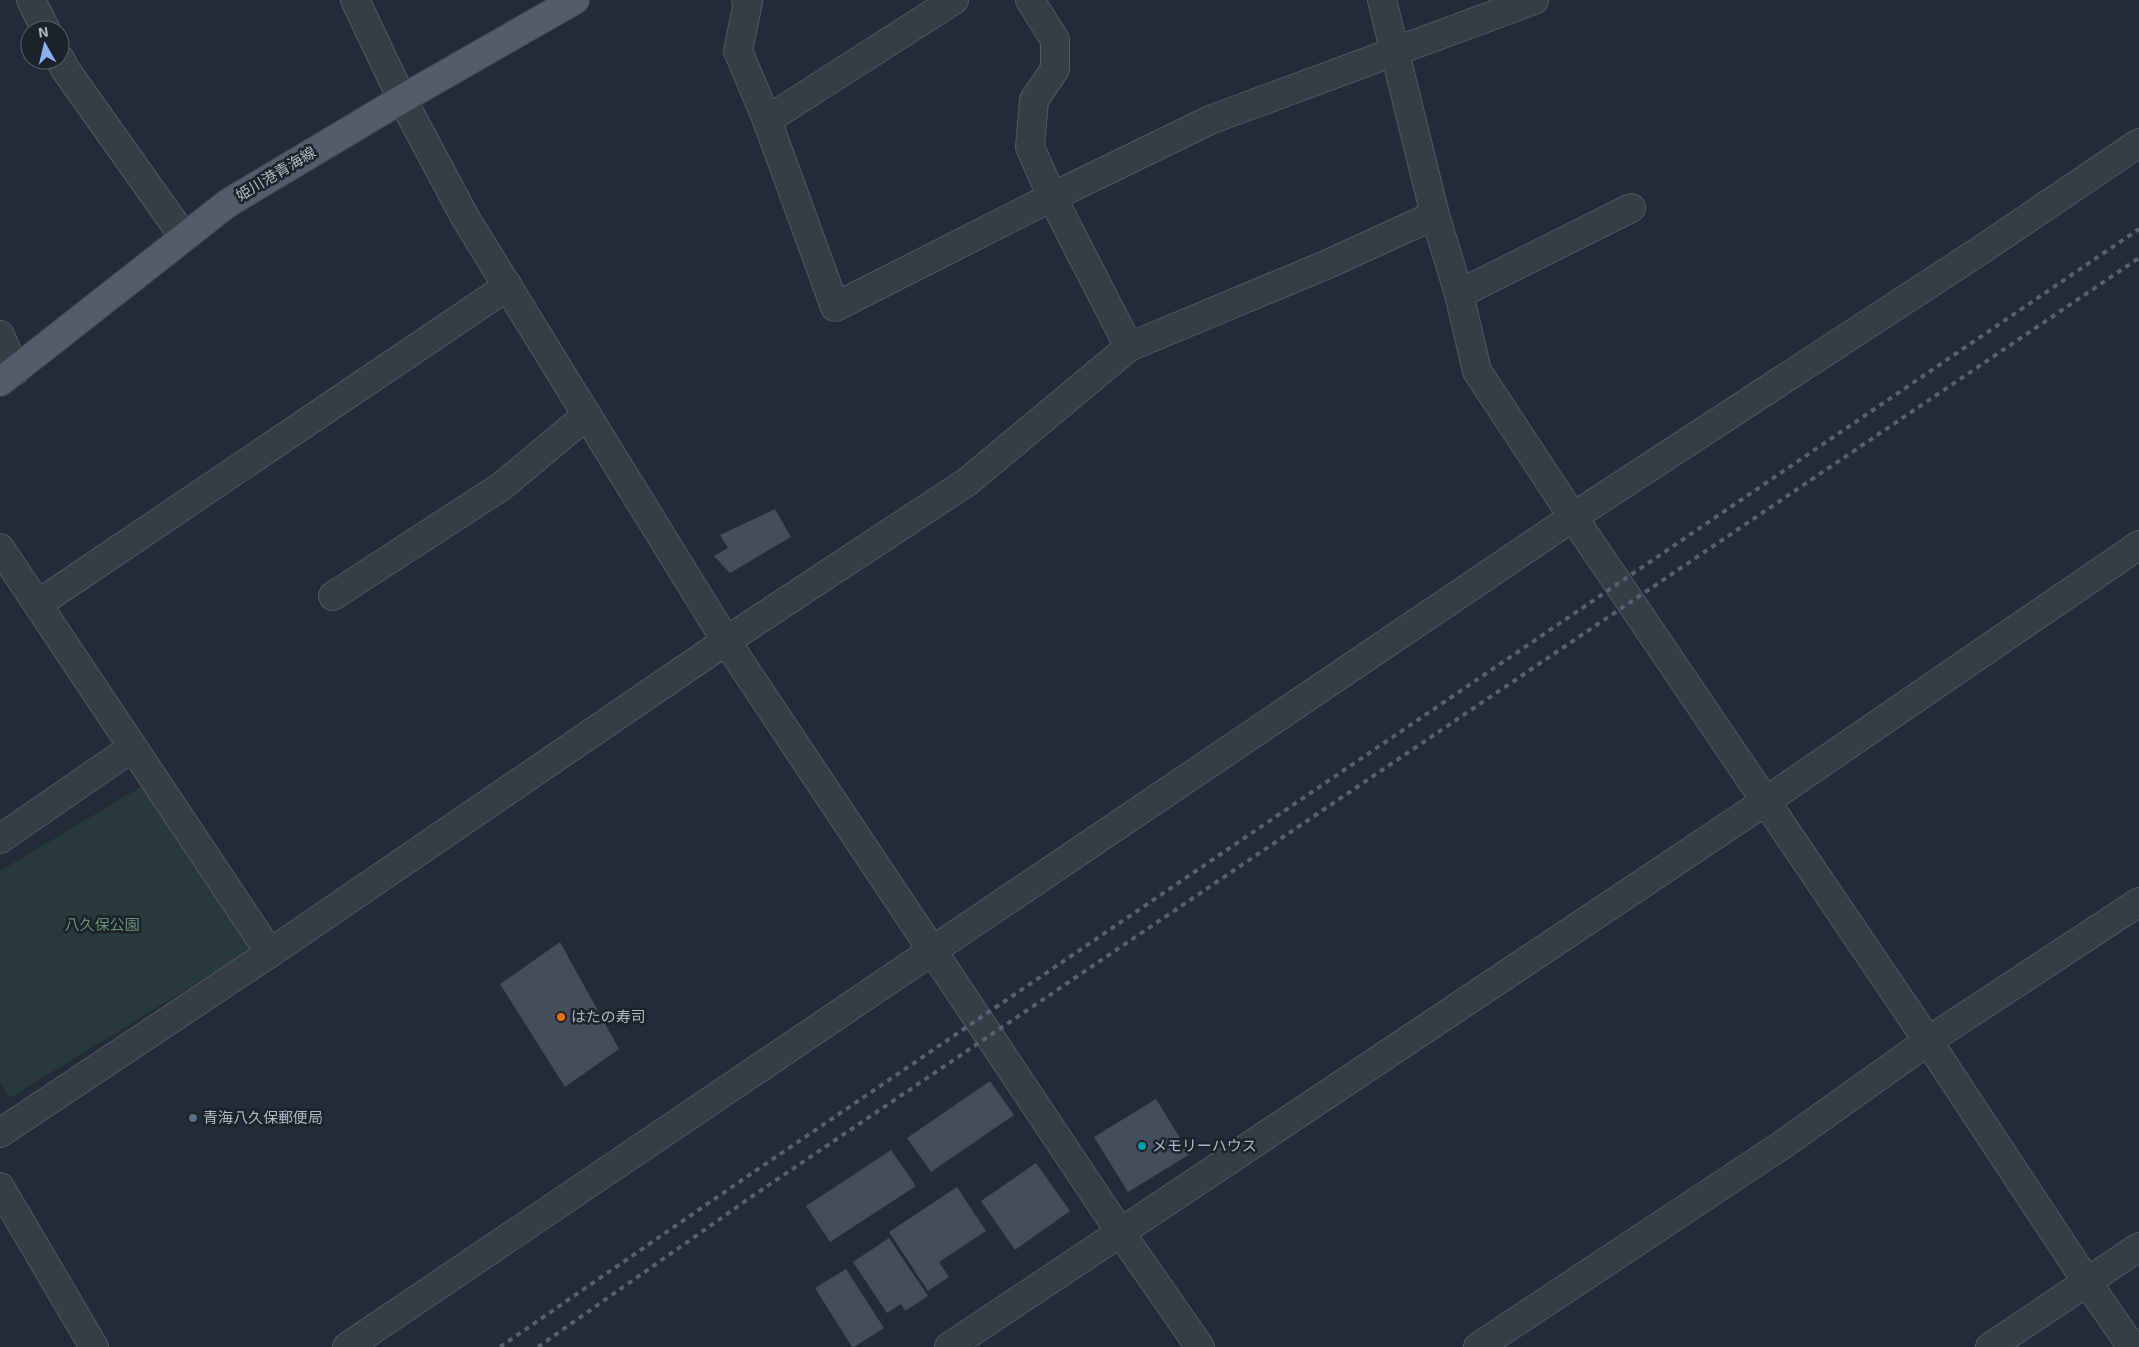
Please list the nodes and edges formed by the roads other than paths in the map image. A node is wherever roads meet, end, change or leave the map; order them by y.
1 (31, 0) edge
2 (355, 0) edge
3 (575, 0) edge
4 (746, 0) edge
5 (954, 0) edge
6 (1030, 0) edge
7 (1382, 0) edge
8 (1534, 0) edge
9 (41, 20) edge
10 (1393, 52) junction
11 (66, 70) edge
12 (402, 99) junction
13 (767, 120) junction
14 (2139, 143) edge
15 (1052, 197) junction
16 (1631, 208) dead end
17 (1435, 215) junction
18 (184, 237) junction
19 (508, 286) junction
20 (1460, 294) junction
21 (0, 334) edge
22 (1129, 347) junction
23 (8, 377) edge
24 (587, 415) junction
25 (1573, 517) junction
26 (2139, 546) edge
27 (0, 548) edge
28 (333, 596) dead end
29 (38, 604) junction
30 (726, 641) junction
31 (133, 746) junction
32 (1766, 801) junction
33 (0, 839) edge
34 (2139, 902) edge
35 (934, 951) junction
36 (270, 953) junction
37 (1928, 1041) junction
38 (0, 1133) edge
39 (0, 1187) edge
40 (1120, 1232) junction
41 (2139, 1247) edge
42 (2087, 1282) junction
43 (94, 1347) edge
44 (347, 1347) edge
45 (949, 1347) edge
46 (1200, 1347) edge
47 (1478, 1347) edge
48 (1990, 1347) edge
49 (2132, 1347) edge

1 - 9 street
2 - 12 street
3 - 12 main road, 姫川港青海線
4 - 13 street
5 - 13 street
6 - 15 street
7 - 10 street
8 - 10 street
10 - 15 street
10 - 17 street
11 - 18 street
12 - 18 main road, 姫川港青海線
12 - 19 street
13 - 15 street
14 - 25 street
15 - 22 street
16 - 20 street
17 - 20 street
17 - 22 street
18 - 23 main road, 姫川港青海線
19 - 24 street
19 - 29 street
20 - 25 street
21 - 23 street
22 - 30 street
24 - 28 street
24 - 30 street
25 - 32 street
25 - 35 street
26 - 32 street
27 - 29 street
29 - 31 street
30 - 35 street
30 - 36 street
31 - 33 street
31 - 36 street
32 - 37 street
32 - 40 street
34 - 37 street
35 - 40 street
35 - 44 street
36 - 38 street
37 - 42 street
37 - 47 street
39 - 43 street
40 - 45 street
40 - 46 street
41 - 42 street
42 - 48 street
42 - 49 street

